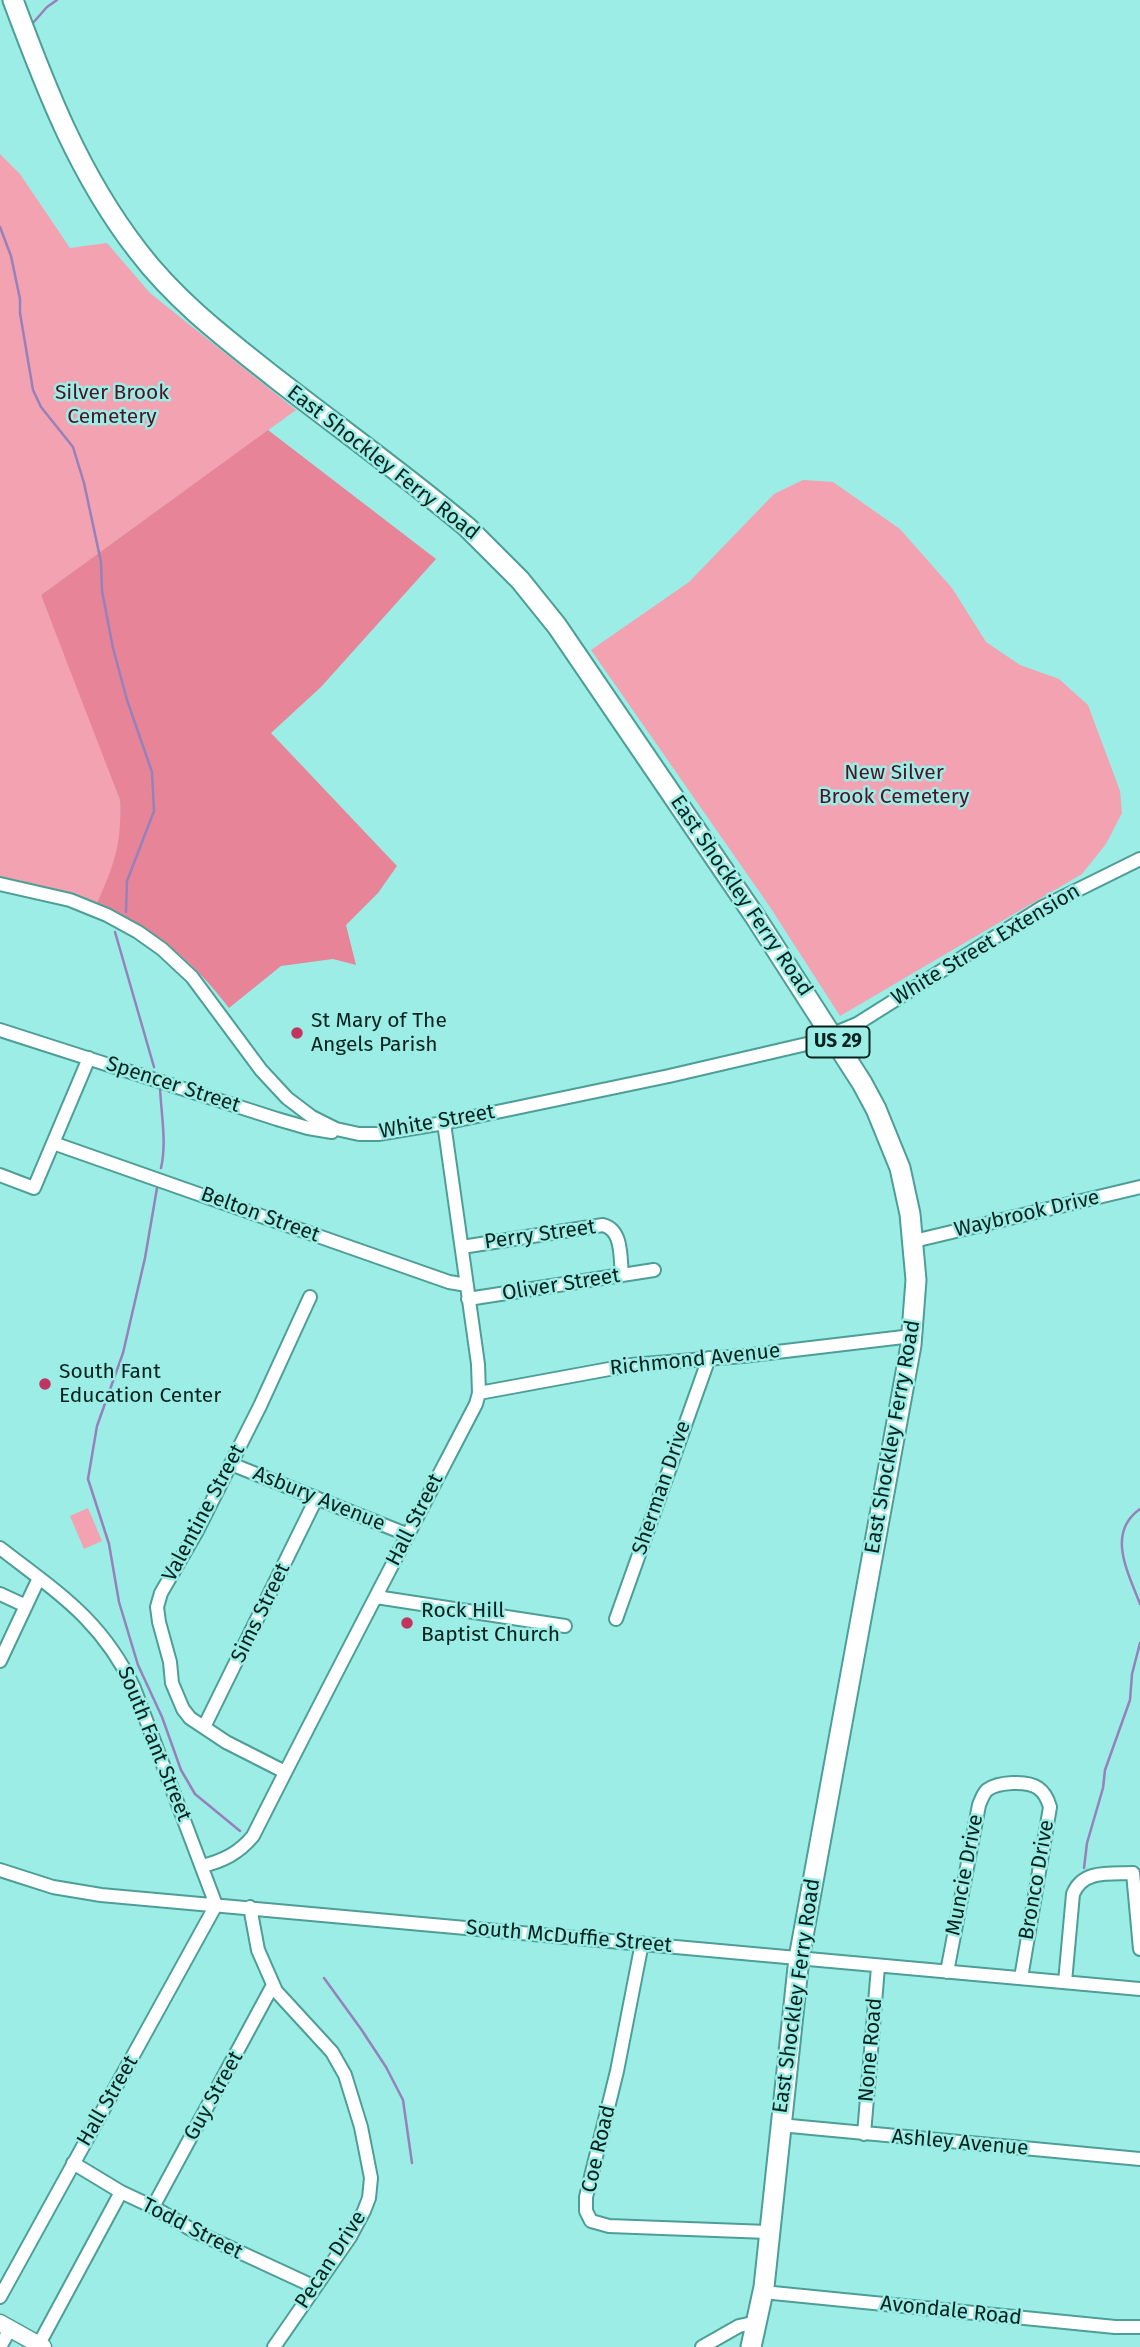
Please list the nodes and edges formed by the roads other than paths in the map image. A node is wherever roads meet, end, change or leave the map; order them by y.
1 (13, 0) edge
2 (1140, 859) edge
3 (0, 884) edge
4 (0, 1030) edge
5 (833, 1035) junction
6 (89, 1058) junction
7 (444, 1123) junction
8 (347, 1132) junction
9 (53, 1143) junction
10 (0, 1175) edge
11 (1140, 1187) edge
12 (914, 1241) junction
13 (461, 1247) junction
14 (654, 1270) dead end
15 (622, 1275) junction
16 (467, 1285) junction
17 (310, 1297) dead end
18 (468, 1299) junction
19 (912, 1336) junction
20 (709, 1358) junction
21 (479, 1393) junction
22 (231, 1464) junction
23 (316, 1499) junction
24 (406, 1534) junction
25 (0, 1548) edge
26 (39, 1578) junction
27 (0, 1594) edge
28 (376, 1597) junction
29 (26, 1605) junction
30 (616, 1619) dead end
31 (565, 1626) dead end
32 (0, 1661) edge
33 (204, 1727) junction
34 (285, 1772) junction
35 (995, 1786) joint
36 (202, 1866) junction
37 (0, 1870) edge
38 (216, 1905) junction
39 (250, 1908) junction
40 (642, 1943) junction
41 (1140, 1950) edge
42 (799, 1958) junction
43 (878, 1966) junction
44 (947, 1972) junction
45 (1021, 1978) junction
46 (1065, 1982) junction
47 (273, 1985) junction
48 (1140, 1989) edge
49 (780, 2125) junction
50 (864, 2134) junction
51 (1140, 2159) edge
52 (73, 2163) junction
53 (121, 2192) junction
54 (153, 2207) junction
55 (768, 2232) junction
56 (315, 2287) junction
57 (762, 2292) junction
58 (0, 2297) edge
59 (757, 2322) junction
60 (5, 2326) edge
61 (1140, 2327) edge
62 (41, 2346) edge
63 (0, 2347) edge
64 (274, 2347) edge
65 (702, 2347) edge
66 (751, 2347) edge

1 - 5 highway, East Shockley Ferry Road / US 29
2 - 5 street, White Street Extension
3 - 8 street, White Street
4 - 6 street, Spencer Street
5 - 7 street, White Street
5 - 12 highway, East Shockley Ferry Road / US 29
6 - 8 street, Spencer Street
6 - 9 street
7 - 8 street, White Street
7 - 13 street, Hall Street
9 - 10 street
9 - 16 street, Belton Street
11 - 12 street, Waybrook Drive
12 - 19 highway, East Shockley Ferry Road / US 29
13 - 15 street, Perry Street
13 - 16 street, Hall Street
14 - 15 street, Oliver Street
15 - 18 street, Oliver Street
16 - 18 street, Hall Street
17 - 22 street, Valentine Street
18 - 21 street, Hall Street
19 - 20 street, Richmond Avenue
19 - 42 highway, East Shockley Ferry Road / US 29
20 - 21 street, Richmond Avenue
20 - 30 street, Sherman Drive
21 - 24 street, Hall Street
22 - 23 street, Asbury Avenue
22 - 33 street, Valentine Street
23 - 24 street, Asbury Avenue
23 - 33 street, Sims Street
24 - 28 street, Hall Street
25 - 26 street, South Fant Street
26 - 29 street
26 - 36 street, South Fant Street
27 - 29 street
28 - 31 street
28 - 34 street, Hall Street
29 - 32 street
33 - 34 street, Valentine Street
34 - 36 street, Hall Street
35 - 44 street, Muncie Drive
35 - 45 street, Bronco Drive
36 - 38 street, South Fant Street
37 - 38 street, South McDuffie Street
38 - 39 street, South McDuffie Street
38 - 52 street, Hall Street
39 - 40 street, South McDuffie Street
39 - 47 street, Pecan Drive
40 - 42 street, South McDuffie Street
40 - 55 street, Coe Road
41 - 46 street
42 - 43 street, South McDuffie Street
42 - 49 highway, East Shockley Ferry Road / US 29
43 - 44 street, South McDuffie Street
43 - 50 street, None Road
44 - 45 street, South McDuffie Street
45 - 46 street, South McDuffie Street
46 - 48 street, South McDuffie Street
47 - 54 street, Guy Street
47 - 56 street, Pecan Drive
49 - 50 street, Ashley Avenue
49 - 55 highway, East Shockley Ferry Road / US 29
50 - 51 street, Ashley Avenue
52 - 53 street, Todd Street
52 - 58 street, Hall Street
53 - 54 street, Todd Street
53 - 62 street
54 - 56 street, Todd Street
55 - 57 highway, East Shockley Ferry Road / US 29
56 - 64 street, Pecan Drive
57 - 59 highway, East Shockley Ferry Road / US 29
57 - 61 street, Avondale Road
59 - 65 street
59 - 66 highway, East Shockley Ferry Road / US 29
60 - 62 main road
60 - 63 street

